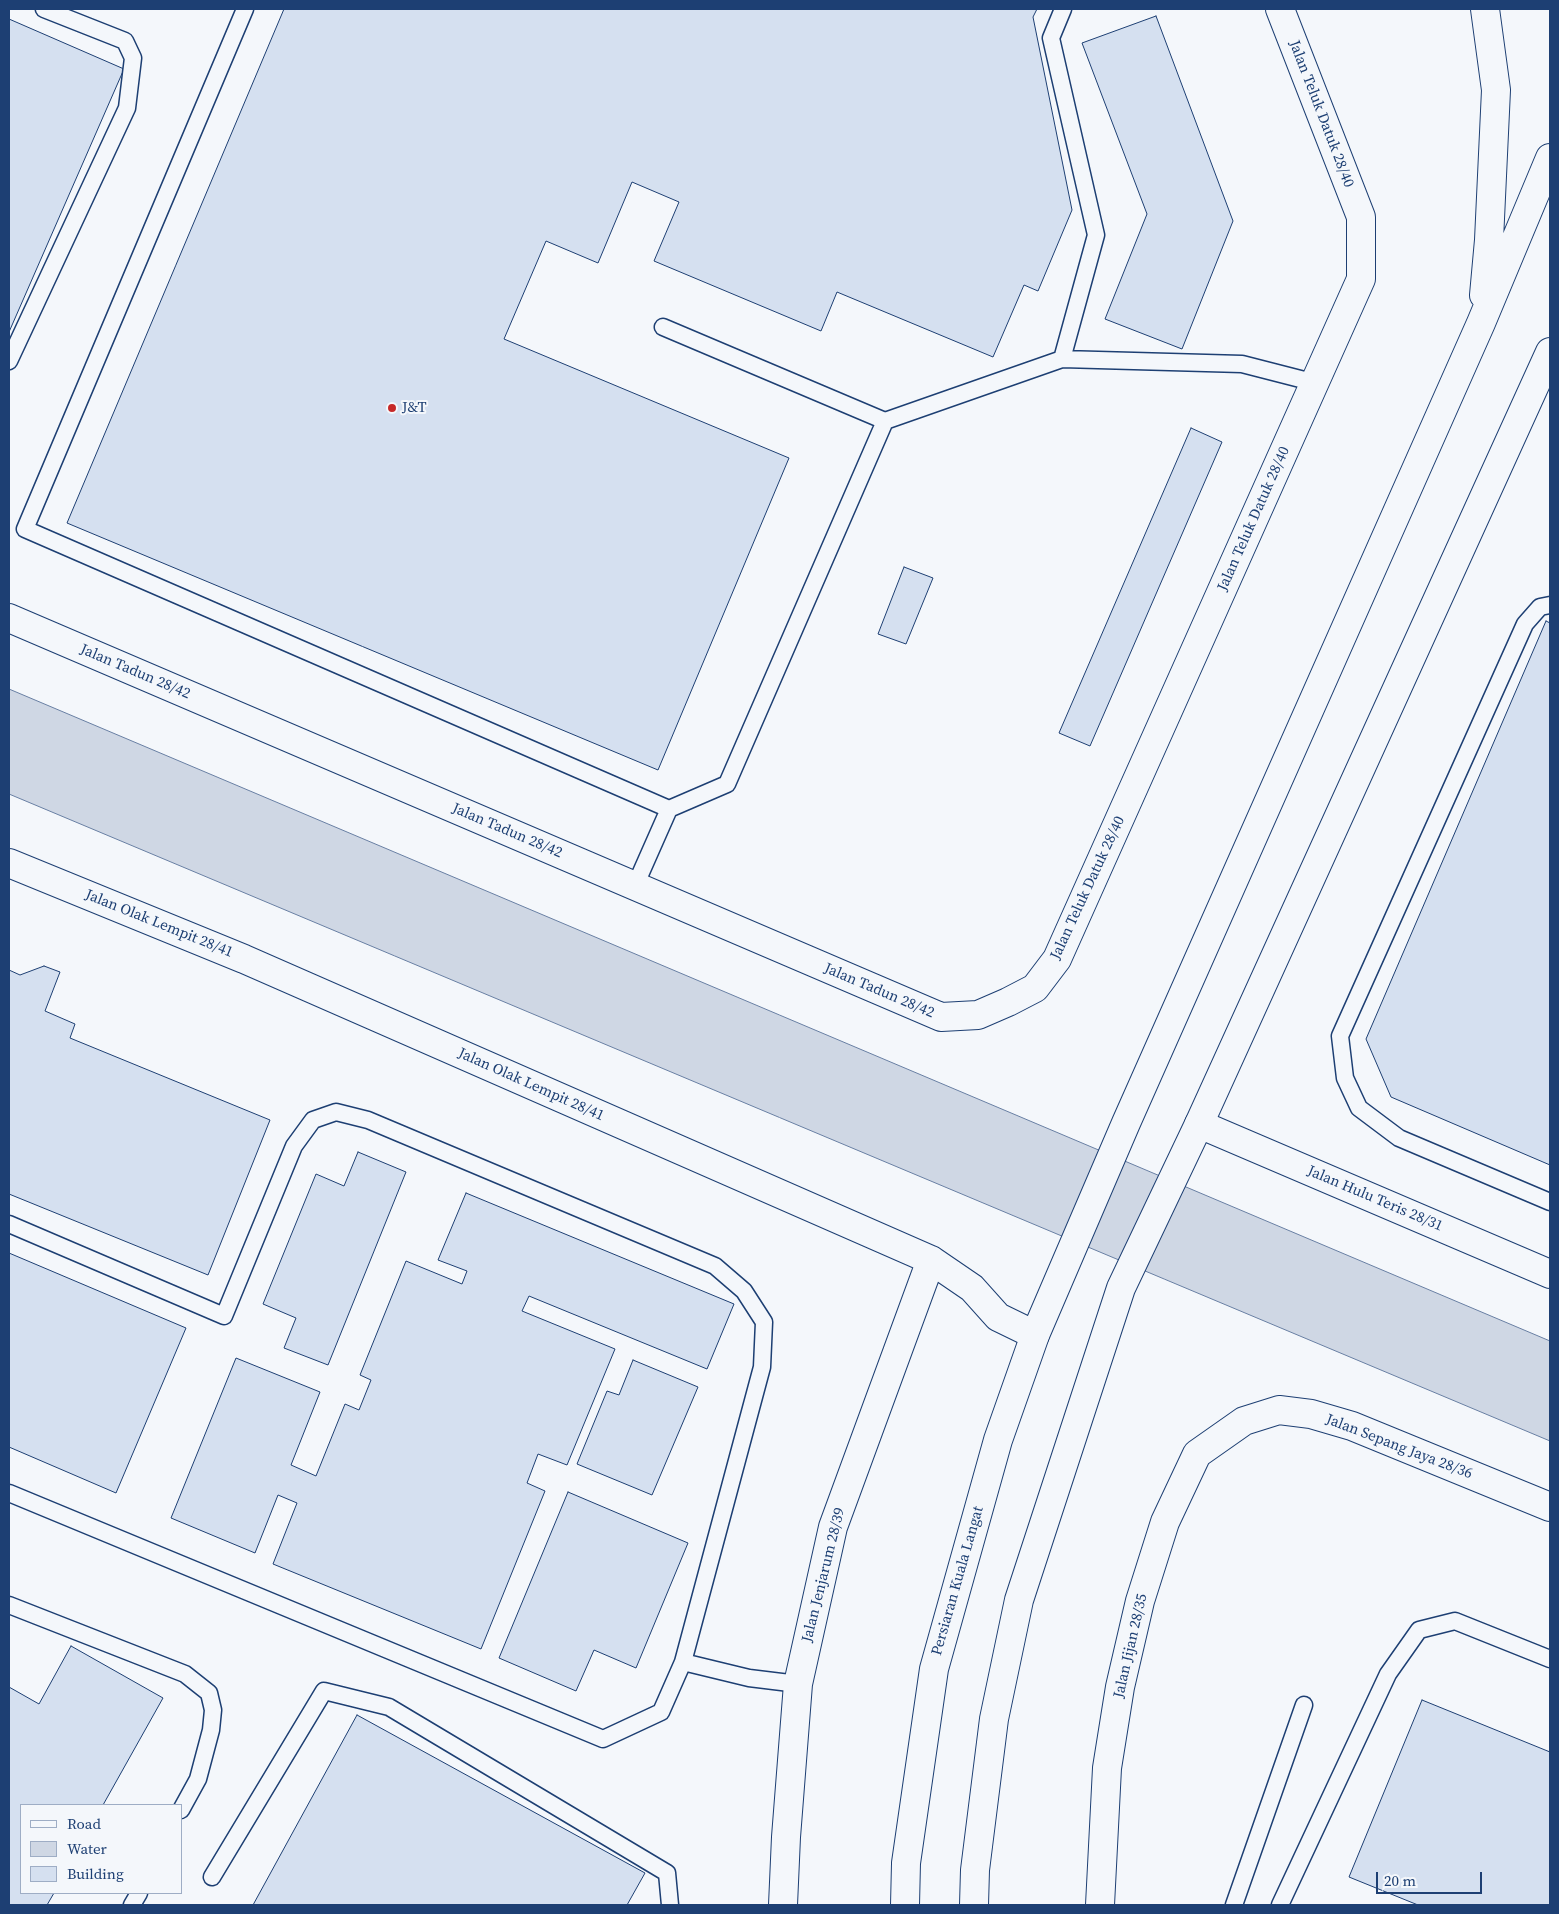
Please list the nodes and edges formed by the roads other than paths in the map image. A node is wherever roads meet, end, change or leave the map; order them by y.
1 (44, 9) edge
2 (246, 9) edge
3 (1063, 9) edge
4 (1280, 9) edge
5 (1485, 9) edge
6 (1550, 158) edge
7 (1481, 324) junction
8 (663, 327) dead end
9 (1550, 352) edge
10 (1062, 359) junction
11 (9, 361) edge
12 (1316, 383) junction
13 (885, 421) junction
14 (1550, 605) edge
15 (9, 618) edge
16 (668, 809) junction
17 (9, 863) edge
18 (634, 886) junction
19 (1008, 1002) joint
20 (1199, 1124) junction
21 (1550, 1202) edge
22 (9, 1224) edge
23 (931, 1260) junction
24 (1550, 1274) edge
25 (1035, 1336) junction
26 (1244, 1421) joint
27 (9, 1493) edge
28 (1550, 1507) edge
29 (9, 1605) edge
30 (1550, 1659) edge
31 (683, 1662) junction
32 (798, 1684) junction
33 (1304, 1705) dead end
34 (182, 1808) edge
35 (212, 1877) dead end
36 (670, 1905) edge
37 (783, 1905) edge
38 (905, 1905) edge
39 (974, 1905) edge
40 (1100, 1905) edge
41 (1234, 1905) edge
42 (1280, 1905) edge

1 - 11 lane
2 - 16 lane
3 - 10 lane
4 - 12 street, Jalan Teluk Datuk 28/40
5 - 7 street
6 - 7 street, Persiaran Kuala Langat
7 - 25 street, Persiaran Kuala Langat
8 - 13 lane
9 - 20 street
10 - 12 lane
10 - 13 lane
12 - 19 street, Jalan Teluk Datuk 28/40
13 - 16 lane
14 - 21 lane
15 - 18 street, Jalan Tadun 28/42
16 - 18 lane
17 - 23 street, Jalan Olak Lempit 28/41
18 - 19 street, Jalan Tadun 28/42
20 - 24 street, Jalan Hulu Teris 28/31
20 - 39 street
22 - 31 lane
23 - 25 street, Jalan Olak Lempit 28/41
23 - 32 street, Jalan Jenjarum 28/39
25 - 38 street, Persiaran Kuala Langat
26 - 28 street, Jalan Sepang Jaya 28/36
26 - 40 street, Jalan Jijan 28/35
27 - 31 lane
29 - 34 lane
30 - 42 lane
31 - 32 lane
32 - 37 street, Jalan Jenjarum 28/39
33 - 41 lane
35 - 36 lane

